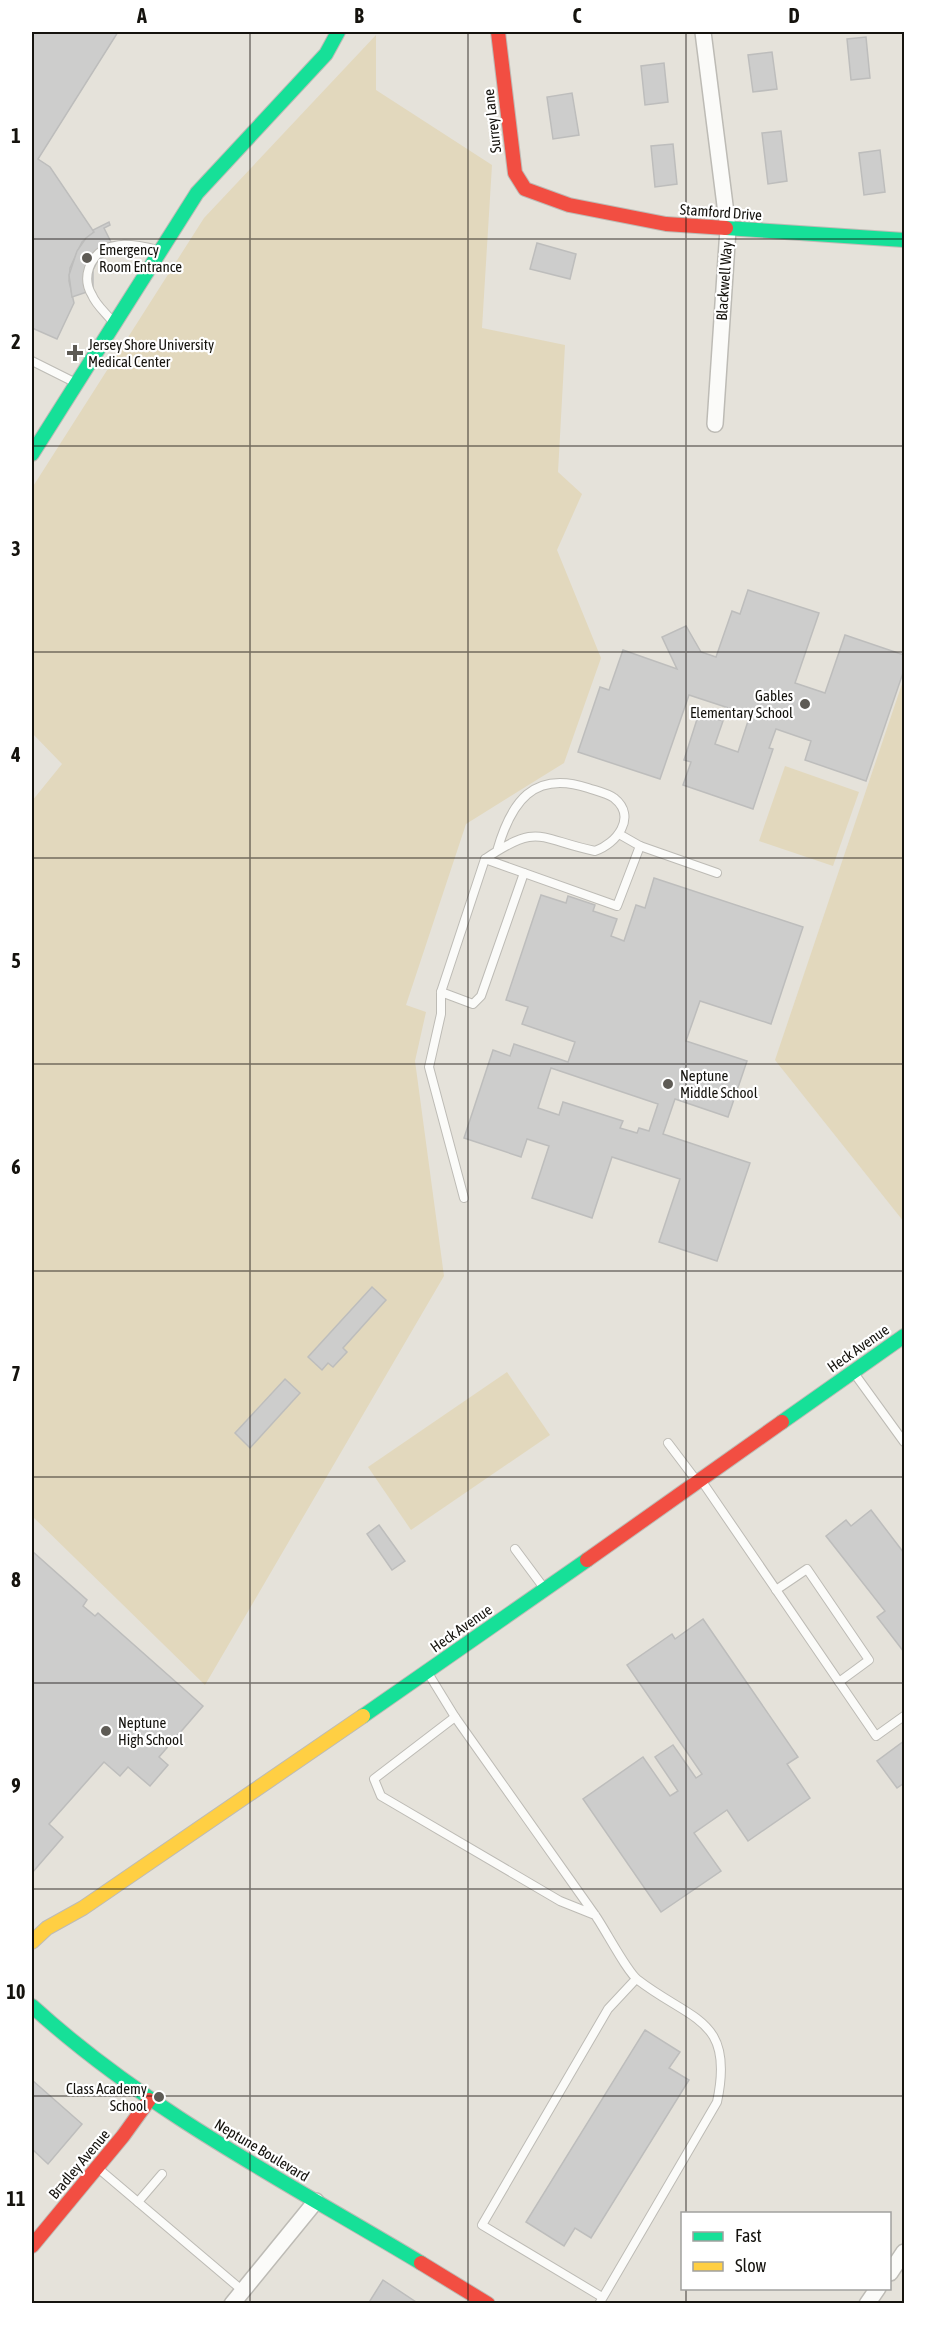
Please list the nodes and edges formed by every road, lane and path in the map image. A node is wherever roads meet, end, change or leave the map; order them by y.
1 (338, 32) edge
2 (498, 32) edge
3 (703, 32) edge
4 (539, 194) joint
5 (728, 229) junction
6 (904, 240) edge
7 (160, 250) junction
8 (114, 323) junction
9 (32, 361) edge
10 (76, 383) junction
11 (715, 424) dead end
12 (32, 454) edge
13 (619, 834) junction
14 (640, 846) junction
15 (497, 851) junction
16 (485, 860) junction
17 (524, 873) junction
18 (717, 873) dead end
19 (441, 992) junction
20 (464, 1198) dead end
21 (904, 1336) edge
22 (853, 1372) junction
23 (904, 1442) edge
24 (668, 1443) dead end
25 (698, 1480) junction
26 (515, 1549) dead end
27 (545, 1590) junction
28 (776, 1590) junction
29 (427, 1671) junction
30 (839, 1682) junction
31 (904, 1716) edge
32 (456, 1717) junction
33 (595, 1915) junction
34 (32, 1942) edge
35 (636, 1979) junction
36 (32, 2006) edge
37 (149, 2100) junction
38 (98, 2168) junction
39 (162, 2174) dead end
40 (316, 2201) junction
41 (138, 2202) junction
42 (32, 2246) edge
43 (904, 2252) edge
44 (891, 2271) edge
45 (877, 2290) edge
46 (243, 2291) junction
47 (601, 2300) edge
48 (232, 2304) edge
49 (488, 2304) edge
50 (867, 2304) edge

1 - 7 street
2 - 4 street, Surrey Lane
3 - 5 street, Blackwell Way
4 - 5 street, Stamford Drive
5 - 6 street, Stamford Drive
5 - 11 street, Blackwell Way
7 - 8 street
7 - 8 lane
8 - 10 street
9 - 10 lane
10 - 12 street
13 - 14 lane
13 - 15 lane
13 - 15 lane
14 - 17 lane
14 - 18 lane
15 - 16 lane
16 - 17 lane
16 - 19 lane
17 - 19 lane
19 - 20 lane
21 - 22 street, Heck Avenue
22 - 23 lane
22 - 25 street, Heck Avenue
24 - 25 lane
25 - 27 street, Heck Avenue
25 - 28 lane
26 - 27 lane
27 - 29 street, Heck Avenue
28 - 30 lane
28 - 30 lane
29 - 32 lane
29 - 34 street, Heck Avenue
30 - 31 lane
32 - 33 lane
32 - 33 lane
33 - 35 lane
35 - 47 lane
35 - 47 lane
36 - 37 street, Neptune Boulevard
37 - 38 street, Bradley Avenue
37 - 40 street, Neptune Boulevard
38 - 41 lane
38 - 42 street, Bradley Avenue
39 - 41 lane
40 - 46 street
40 - 49 street, Neptune Boulevard
41 - 46 lane
43 - 44 street
45 - 50 street
46 - 48 street

